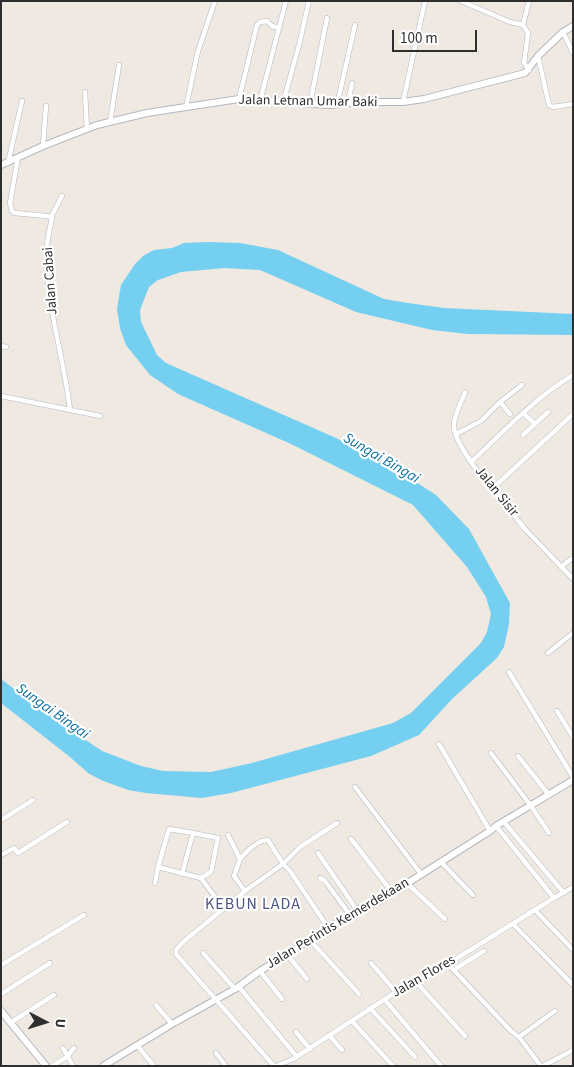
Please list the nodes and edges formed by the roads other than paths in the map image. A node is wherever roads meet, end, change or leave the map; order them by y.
1 (215, 1) edge
2 (286, 1) edge
3 (309, 1) edge
4 (425, 1) edge
5 (461, 1) edge
6 (529, 1) edge
7 (328, 18) dead end
8 (355, 25) dead end
9 (523, 25) junction
10 (573, 26) edge
11 (279, 28) junction
12 (563, 32) junction
13 (573, 53) edge
14 (538, 56) junction
15 (119, 65) dead end
16 (529, 70) junction
17 (352, 84) dead end
18 (85, 92) dead end
19 (239, 99) junction
20 (22, 101) dead end
21 (260, 101) junction
22 (403, 102) junction
23 (283, 103) junction
24 (348, 103) junction
25 (310, 104) junction
26 (337, 104) junction
27 (573, 104) edge
28 (46, 106) dead end
29 (186, 107) junction
30 (110, 122) junction
31 (87, 129) junction
32 (43, 146) junction
33 (18, 157) junction
34 (4, 164) edge
35 (62, 196) dead end
36 (51, 217) junction
37 (573, 375) edge
38 (522, 385) dead end
39 (465, 392) dead end
40 (1, 396) edge
41 (500, 402) junction
42 (70, 410) junction
43 (523, 412) junction
44 (548, 412) dead end
45 (510, 414) dead end
46 (573, 414) edge
47 (100, 416) dead end
48 (534, 423) junction
49 (456, 434) junction
50 (523, 435) dead end
51 (472, 461) junction
52 (493, 488) junction
53 (571, 559) dead end
54 (561, 567) junction
55 (573, 580) edge
56 (573, 633) edge
57 (548, 653) dead end
58 (509, 672) dead end
59 (557, 711) dead end
60 (573, 737) edge
61 (439, 744) dead end
62 (491, 753) dead end
63 (518, 756) dead end
64 (573, 779) edge
65 (355, 787) dead end
66 (549, 795) junction
67 (33, 800) dead end
68 (531, 806) junction
69 (1, 820) edge
70 (67, 822) dead end
71 (504, 822) junction
72 (337, 823) dead end
73 (493, 829) junction
74 (193, 833) junction
75 (549, 833) dead end
76 (228, 835) dead end
77 (351, 839) dead end
78 (318, 853) dead end
79 (1, 855) edge
80 (240, 858) junction
81 (441, 862) junction
82 (283, 864) junction
83 (158, 867) junction
84 (182, 874) junction
85 (421, 874) junction
86 (201, 878) junction
87 (320, 878) dead end
88 (155, 883) dead end
89 (407, 883) junction
90 (573, 888) edge
91 (245, 891) junction
92 (392, 892) junction
93 (563, 892) junction
94 (473, 896) dead end
95 (554, 898) junction
96 (224, 909) junction
97 (357, 910) junction
98 (535, 910) junction
99 (84, 915) dead end
100 (350, 915) junction
101 (445, 919) dead end
102 (513, 924) junction
103 (329, 929) junction
104 (310, 940) junction
105 (573, 950) edge
106 (484, 951) dead end
107 (203, 952) dead end
108 (287, 954) junction
109 (50, 963) dead end
110 (371, 963) dead end
111 (448, 964) junction
112 (1, 965) edge
113 (455, 969) junction
114 (260, 970) junction
115 (307, 979) dead end
116 (417, 983) junction
117 (573, 985) edge
118 (237, 988) junction
119 (396, 992) junction
120 (1, 994) edge
121 (359, 994) dead end
122 (54, 995) dead end
123 (282, 999) dead end
124 (385, 1000) junction
125 (216, 1001) junction
126 (156, 1005) dead end
127 (371, 1009) junction
128 (1, 1011) edge
129 (556, 1011) dead end
130 (352, 1020) junction
131 (10, 1023) junction
132 (172, 1024) junction
133 (296, 1032) dead end
134 (329, 1035) junction
135 (465, 1036) dead end
136 (519, 1038) junction
137 (137, 1045) junction
138 (63, 1048) dead end
139 (74, 1048) dead end
140 (310, 1048) junction
141 (342, 1050) dead end
142 (573, 1050) edge
143 (216, 1053) dead end
144 (297, 1056) junction
145 (67, 1057) junction
146 (415, 1057) dead end
147 (46, 1066) edge
148 (52, 1066) edge
149 (73, 1066) edge
150 (103, 1066) edge
151 (154, 1066) edge
152 (226, 1066) edge
153 (275, 1066) edge
154 (393, 1066) edge
155 (441, 1066) edge
156 (542, 1066) edge

1 - 29 street
2 - 11 street
3 - 23 street
4 - 22 street
5 - 9 street
6 - 9 street
7 - 25 street
8 - 26 street
9 - 16 street
10 - 12 street
11 - 19 street
11 - 21 street
12 - 13 street
12 - 14 street
14 - 16 street
14 - 27 street
15 - 30 street
16 - 22 street, Jalan Letnan Umar Baki
17 - 24 street
18 - 31 street
19 - 21 street, Jalan Letnan Umar Baki
19 - 29 street, Jalan Letnan Umar Baki
20 - 34 street
21 - 23 street, Jalan Letnan Umar Baki
22 - 24 street, Jalan Letnan Umar Baki
23 - 25 street, Jalan Letnan Umar Baki
24 - 26 street, Jalan Letnan Umar Baki
25 - 26 street, Jalan Letnan Umar Baki
28 - 32 street
29 - 30 street, Jalan Letnan Umar Baki
30 - 31 street, Jalan Letnan Umar Baki
31 - 32 street, Jalan Letnan Umar Baki
32 - 33 street, Jalan Letnan Umar Baki
33 - 34 street, Jalan Letnan Umar Baki
33 - 36 street
35 - 36 street, Jalan Cabai
36 - 42 street, Jalan Cabai
37 - 43 street
38 - 41 street
39 - 49 street
40 - 42 street
41 - 45 street
41 - 49 street
42 - 47 street
43 - 48 street
43 - 51 street
44 - 48 street
46 - 52 street
48 - 50 street
49 - 51 street, Jalan Sisir
51 - 52 street, Jalan Sisir
52 - 54 street, Jalan Sisir
53 - 54 street
54 - 55 street, Jalan Sisir
56 - 57 street
58 - 64 street
59 - 60 street
61 - 73 street
62 - 68 street
63 - 66 street
64 - 66 street, Jalan Perintis Kemerdekaan
65 - 85 street
66 - 68 street, Jalan Perintis Kemerdekaan
67 - 69 street
68 - 71 street, Jalan Perintis Kemerdekaan
68 - 75 street
70 - 79 street
71 - 73 street, Jalan Perintis Kemerdekaan
71 - 93 street
72 - 82 street
73 - 81 street, Jalan Perintis Kemerdekaan
73 - 95 street
74 - 83 street
74 - 84 street
74 - 86 street
76 - 80 street
77 - 92 street
78 - 97 street
80 - 82 street
80 - 91 street
81 - 85 street, Jalan Perintis Kemerdekaan
81 - 94 street
82 - 91 street
82 - 103 street
83 - 84 street
83 - 88 street
84 - 86 street
85 - 89 street, Jalan Perintis Kemerdekaan
86 - 96 street
87 - 100 street
89 - 92 street, Jalan Perintis Kemerdekaan
89 - 101 street
90 - 93 street, Jalan Flores
91 - 96 street
92 - 97 street, Jalan Perintis Kemerdekaan
93 - 95 street, Jalan Flores
95 - 98 street, Jalan Flores
96 - 125 street
97 - 100 street, Jalan Perintis Kemerdekaan
98 - 102 street, Jalan Flores
98 - 105 street
99 - 112 street
100 - 103 street, Jalan Perintis Kemerdekaan
102 - 111 street, Jalan Flores
102 - 117 street
103 - 104 street, Jalan Perintis Kemerdekaan
104 - 108 street, Jalan Perintis Kemerdekaan
104 - 121 street
106 - 113 street
107 - 118 street
108 - 114 street, Jalan Perintis Kemerdekaan
108 - 115 street
109 - 120 street
110 - 119 street
111 - 113 street
111 - 116 street, Jalan Flores
113 - 136 street
114 - 118 street, Jalan Perintis Kemerdekaan
114 - 123 street
116 - 119 street, Jalan Flores
116 - 135 street
118 - 125 street, Jalan Perintis Kemerdekaan
118 - 144 street
119 - 124 street, Jalan Flores
122 - 131 street
124 - 127 street, Jalan Flores
124 - 155 street
125 - 132 street, Jalan Perintis Kemerdekaan
125 - 153 street
126 - 132 street
127 - 130 street, Jalan Flores
127 - 146 street
128 - 131 street
129 - 136 street
130 - 134 street, Jalan Flores
130 - 154 street
131 - 147 street
132 - 137 street, Jalan Perintis Kemerdekaan
133 - 140 street
134 - 140 street, Jalan Flores
134 - 141 street
136 - 156 street
137 - 150 street, Jalan Perintis Kemerdekaan
137 - 151 street
138 - 145 street
139 - 145 street
140 - 144 street, Jalan Flores
142 - 156 street
143 - 152 street
144 - 153 street, Jalan Flores
145 - 148 street
145 - 149 street

